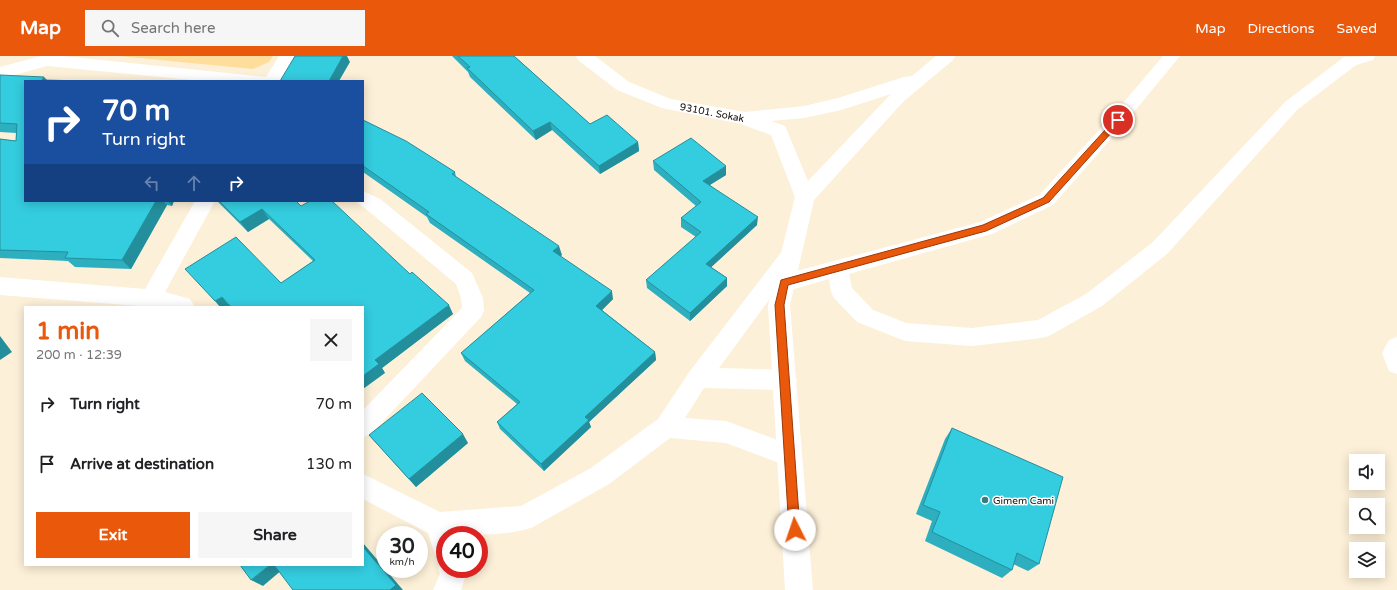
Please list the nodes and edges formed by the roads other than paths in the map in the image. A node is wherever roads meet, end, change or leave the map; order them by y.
1 (288, 56) edge
2 (584, 56) edge
3 (947, 56) edge
4 (1172, 56) edge
5 (1367, 56) edge
6 (51, 58) edge
7 (0, 73) edge
8 (924, 75) junction
9 (252, 80) edge
10 (273, 80) edge
11 (744, 118) junction
12 (805, 198) junction
13 (364, 199) edge
14 (204, 202) edge
15 (790, 256) junction
16 (837, 268) junction
17 (784, 283) junction
18 (0, 286) edge
19 (151, 298) junction
20 (183, 306) edge
21 (1397, 347) edge
22 (1397, 364) edge
23 (698, 378) junction
24 (785, 380) junction
25 (364, 425) edge
26 (666, 428) junction
27 (790, 456) junction
28 (364, 487) edge
29 (488, 526) edge
30 (436, 534) edge
31 (452, 578) edge
32 (447, 590) edge
33 (799, 590) edge

1 - 10 street
2 - 11 street, 93101. Sokak
3 - 8 street
4 - 16 street
5 - 16 street
6 - 7 street
6 - 9 street
8 - 11 street
8 - 12 street
11 - 12 street, 93101. Sokak
12 - 15 street
13 - 25 street
14 - 19 street
15 - 17 street
15 - 23 street
16 - 17 street
17 - 24 street
18 - 19 street
19 - 20 street
21 - 22 street
23 - 24 street
23 - 26 street
24 - 27 street
26 - 27 street
26 - 29 street
27 - 33 street
28 - 30 street
31 - 32 street

